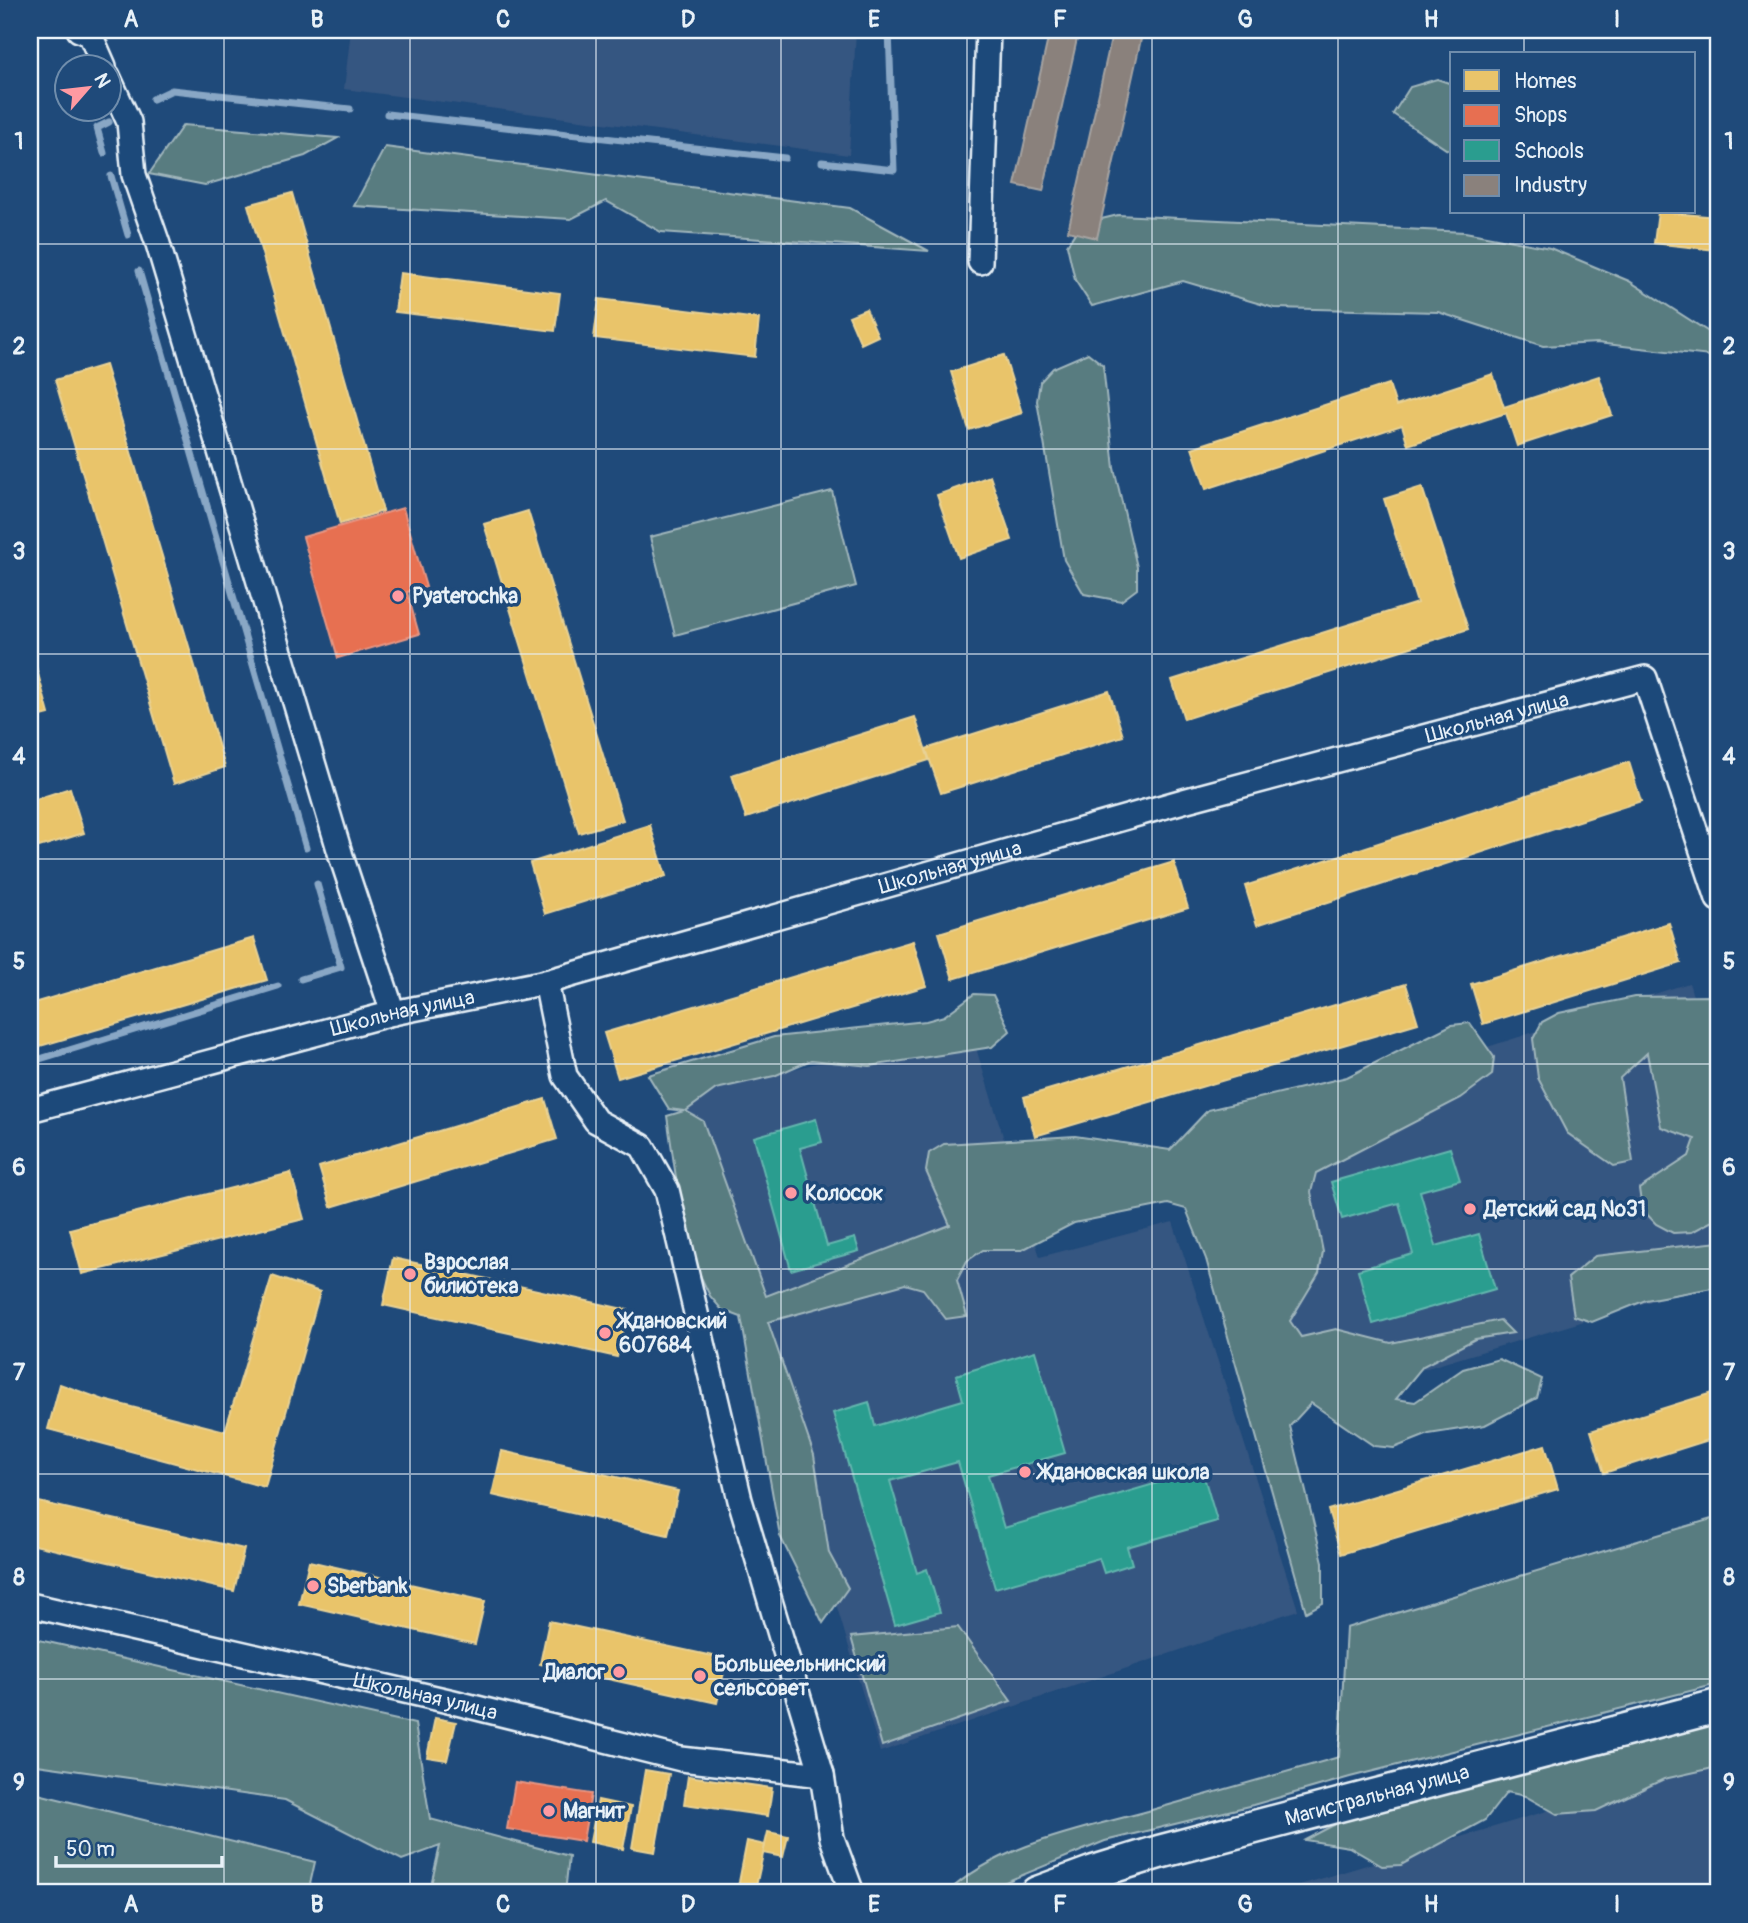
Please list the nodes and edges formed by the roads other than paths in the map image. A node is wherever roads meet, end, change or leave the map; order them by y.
1 (79, 30) edge
2 (988, 30) edge
3 (98, 52) edge
4 (122, 107) edge
5 (979, 262) dead end
6 (1718, 900) edge
7 (546, 982) junction
8 (393, 1013) junction
9 (30, 1110) edge
10 (30, 1605) edge
11 (1718, 1706) edge
12 (822, 1775) junction
13 (852, 1893) edge
14 (1037, 1893) edge

1 - 3 street
2 - 5 street
4 - 8 street
6 - 7 street, Школьная улица
7 - 8 street, Школьная улица
7 - 12 street
8 - 9 street, Школьная улица
10 - 12 street, Школьная улица
11 - 14 street, Магистральная улица
12 - 13 street

